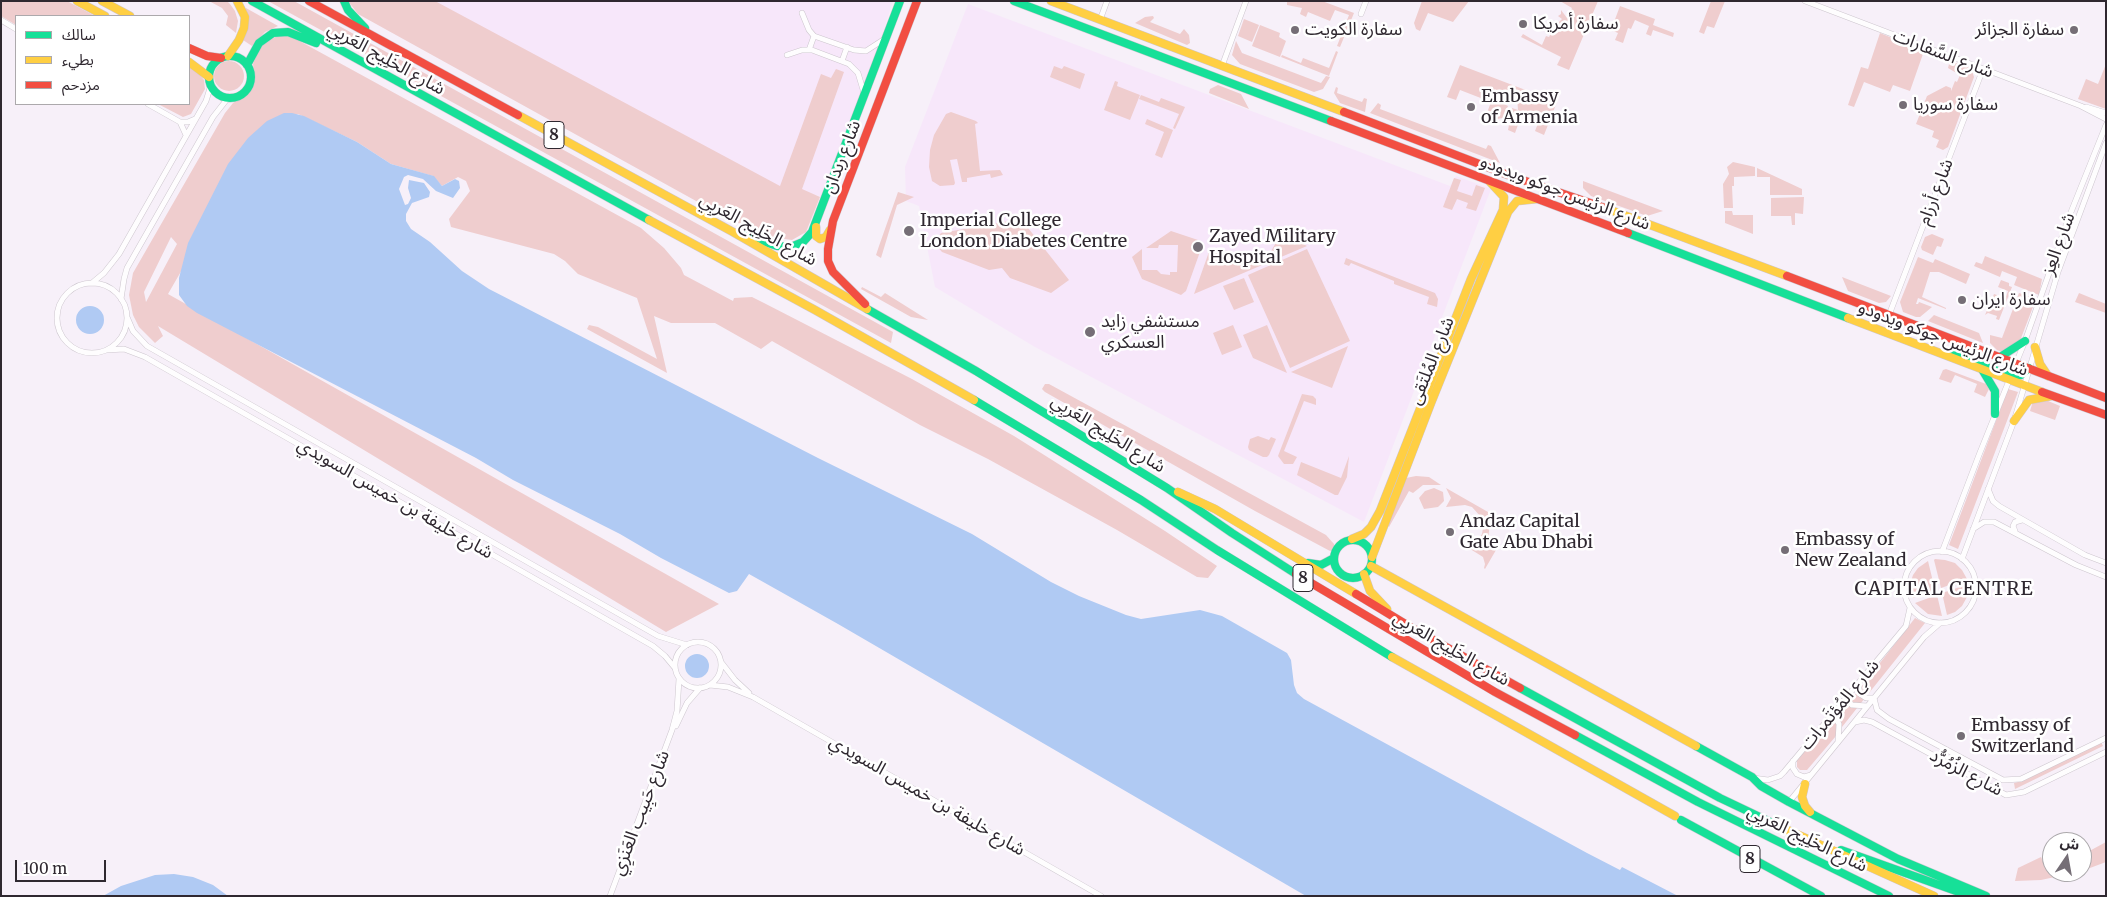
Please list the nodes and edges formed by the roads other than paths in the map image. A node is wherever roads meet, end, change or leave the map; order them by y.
1 (77, 1) edge
2 (102, 1) edge
3 (236, 1) edge
4 (252, 1) edge
5 (309, 1) edge
6 (344, 1) edge
7 (900, 1) edge
8 (1014, 1) edge
9 (1051, 1) edge
10 (1107, 1) edge
11 (1246, 1) edge
12 (1366, 1) edge
13 (1805, 1) edge
14 (917, 2) edge
15 (802, 14) dead end
16 (1361, 14) dead end
17 (103, 15) edge
18 (128, 15) edge
19 (1, 20) edge
20 (1100, 20) junction
21 (15, 28) edge
22 (814, 36) junction
23 (374, 38) junction
24 (886, 38) junction
25 (190, 48) edge
26 (847, 48) junction
27 (809, 50) junction
28 (787, 54) dead end
29 (224, 57) junction
30 (842, 61) junction
31 (190, 63) edge
32 (247, 65) junction
33 (1222, 66) junction
34 (1983, 69) junction
35 (389, 78) junction
36 (210, 81) junction
37 (865, 95) junction
38 (228, 98) junction
39 (150, 105) edge
40 (2081, 106) junction
41 (2106, 113) edge
42 (195, 118) junction
43 (2106, 119) edge
44 (180, 122) junction
45 (2106, 126) edge
46 (186, 135) junction
47 (2106, 143) edge
48 (1486, 179) junction
49 (1540, 199) junction
50 (833, 221) junction
51 (816, 225) junction
52 (733, 232) junction
53 (92, 283) junction
54 (122, 299) junction
55 (873, 313) junction
56 (1889, 315) junction
57 (127, 317) junction
58 (1864, 326) junction
59 (2025, 341) junction
60 (2035, 347) junction
61 (107, 350) junction
62 (2000, 357) junction
63 (2016, 364) junction
64 (2029, 368) junction
65 (1983, 371) junction
66 (2048, 376) junction
67 (2010, 378) junction
68 (2024, 385) junction
69 (2053, 396) junction
70 (2106, 398) edge
71 (1995, 414) junction
72 (2106, 415) edge
73 (2014, 421) junction
74 (1167, 488) junction
75 (1988, 489) junction
76 (1380, 511) junction
77 (2023, 520) junction
78 (1972, 530) junction
79 (2015, 532) junction
80 (1379, 536) junction
81 (1352, 539) junction
82 (1942, 552) junction
83 (1288, 554) junction
84 (1372, 556) junction
85 (1334, 558) junction
86 (1962, 559) junction
87 (2106, 563) edge
88 (1371, 566) junction
89 (1364, 574) junction
90 (2106, 577) edge
91 (1910, 608) junction
92 (1940, 623) junction
93 (1412, 628) junction
94 (686, 645) junction
95 (720, 661) junction
96 (675, 668) junction
97 (679, 679) junction
98 (1858, 683) junction
99 (710, 685) junction
100 (700, 688) junction
101 (753, 696) junction
102 (1874, 698) junction
103 (1845, 699) junction
104 (1868, 706) junction
105 (1833, 713) junction
106 (1855, 722) junction
107 (1906, 728) junction
108 (672, 730) junction
109 (1901, 738) junction
110 (2106, 738) edge
111 (1838, 743) junction
112 (2106, 752) edge
113 (1793, 761) junction
114 (1814, 773) junction
115 (1752, 777) junction
116 (1805, 784) junction
117 (1720, 798) junction
118 (1789, 802) junction
119 (1812, 813) junction
120 (610, 895) edge
121 (1101, 896) edge
122 (1821, 896) edge
123 (1889, 896) edge
124 (1934, 896) edge
125 (1970, 896) edge
126 (1986, 896) edge

1 - 17 main road
2 - 18 main road
3 - 29 main road
4 - 35 main road, شارع الخَلِيج العَربِي / 8
5 - 23 main road, شارع الخَلِيج العَربِي / 8
6 - 23 main road
7 - 24 main road, شارع ربدان
8 - 48 main road, شارع الرئيس جوكو ويدودو
9 - 20 main road, شارع الرئيس جوكو ويدودو
10 - 20 street
11 - 33 street
12 - 16 street
13 - 34 street, شارع السَّفارات
14 - 50 main road, شارع ربدان
15 - 22 street
19 - 21 street
20 - 33 main road, شارع الرئيس جوكو ويدودو
22 - 26 street
22 - 27 street
23 - 52 main road, شارع الخَلِيج العَربِي / 8
24 - 26 street
24 - 37 main road, شارع ربدان
25 - 29 main road
26 - 30 street
27 - 28 street
27 - 30 street
29 - 32 main road
29 - 36 main road
30 - 37 street
31 - 36 main road
32 - 35 main road
32 - 38 main road
33 - 56 main road, شارع الرئيس جوكو ويدودو
34 - 40 street, شارع السَّفارات
34 - 56 street, شارع أرزام
35 - 122 main road, شارع الخَلِيج العَربِي / 8
36 - 38 main road
36 - 42 street
37 - 51 main road, شارع ربدان
38 - 54 street
39 - 44 street
40 - 41 street, شارع السَّفارات
40 - 43 street, شارع السَّفارات
42 - 44 street
42 - 46 street
44 - 46 street
45 - 59 street, شارع العِز
46 - 53 street
47 - 60 street, شارع العِز
48 - 49 main road, شارع الرئيس جوكو ويدودو
48 - 76 main road, شارع المُلتَقى
49 - 58 main road, شارع الرئيس جوكو ويدودو
49 - 80 main road, شارع المُلتَقى
50 - 51 main road
50 - 55 main road, شارع ربدان
51 - 52 main road, شارع ربدان
52 - 55 main road, شارع الخَلِيج العَربِي / 8
53 - 54 street
53 - 61 street
54 - 57 street
55 - 74 main road, شارع الخَلِيج العَربِي / 8
56 - 62 main road, شارع الرئيس جوكو ويدودو
57 - 61 street
57 - 94 street, شارع خليفة بن خميس السويدي
58 - 65 main road, شارع الرئيس جوكو ويدودو
58 - 67 main road
59 - 62 main road
59 - 63 street, شارع العِز
60 - 64 street, شارع العِز
60 - 66 main road
61 - 96 street, شارع خليفة بن خميس السويدي
62 - 63 main road, شارع الرئيس جوكو ويدودو
63 - 64 main road, شارع الرئيس جوكو ويدودو
63 - 67 street
64 - 66 main road, شارع الرئيس جوكو ويدودو
64 - 67 main road
64 - 68 street
65 - 67 main road, شارع الرئيس جوكو ويدودو
65 - 71 main road
66 - 70 main road, شارع الرئيس جوكو ويدودو
67 - 68 main road, شارع الرئيس جوكو ويدودو
67 - 71 street
68 - 69 main road, شارع الرئيس جوكو ويدودو
68 - 73 street
69 - 72 main road, شارع الرئيس جوكو ويدودو
69 - 73 main road
71 - 82 street
73 - 75 street
74 - 83 main road
74 - 123 main road, شارع الخَلِيج العَربِي / 8
75 - 77 street
75 - 78 street
76 - 80 main road
76 - 81 main road, شارع المُلتَقى
77 - 79 street
77 - 87 street
78 - 79 street
78 - 86 street
79 - 90 street
80 - 84 main road, شارع المُلتَقى
81 - 84 main road
81 - 85 main road
82 - 86 street
82 - 91 street
83 - 85 main road
83 - 93 main road
84 - 88 main road
85 - 89 main road
86 - 92 street
88 - 89 main road
88 - 115 main road
89 - 93 main road
91 - 92 street
91 - 98 street, شارع المُؤتَمرات
92 - 102 street, شارع المُؤتَمرات
93 - 117 main road
94 - 95 street
94 - 96 street
95 - 99 street
95 - 101 street, شارع خليفة بن خميس السويدي
96 - 97 street
97 - 100 street
97 - 108 street, شارع حَبِيب العَنَزِي
98 - 102 street, شارع الزُمُرُّد
98 - 103 street, شارع المُؤتَمرات
99 - 100 street
99 - 101 street, شارع خليفة بن خميس السويدي
100 - 108 street, شارع حَبِيب العَنَزِي
101 - 121 street, شارع خليفة بن خميس السويدي
102 - 104 street, شارع المُؤتَمرات
102 - 107 street, شارع الزُمُرُّد
103 - 104 street
103 - 105 street, شارع المُؤتَمرات
104 - 106 street, شارع المُؤتَمرات
105 - 111 street
105 - 113 street, شارع المُؤتَمرات
106 - 109 street, شارع الزُمُرُّد
106 - 111 street, شارع المُؤتَمرات
107 - 109 street
107 - 110 street, شارع الزُمُرُّد
108 - 120 street, شارع حَبِيب العَنَزِي
109 - 112 street, شارع الزُمُرُّد
111 - 114 street, شارع المُؤتَمرات
113 - 114 street
113 - 115 street, شارع المُؤتَمرات
114 - 116 street, شارع المُؤتَمرات
115 - 118 main road
116 - 118 street, شارع المُؤتَمرات
116 - 119 main road
117 - 124 main road
117 - 125 main road
118 - 119 main road
119 - 126 main road

